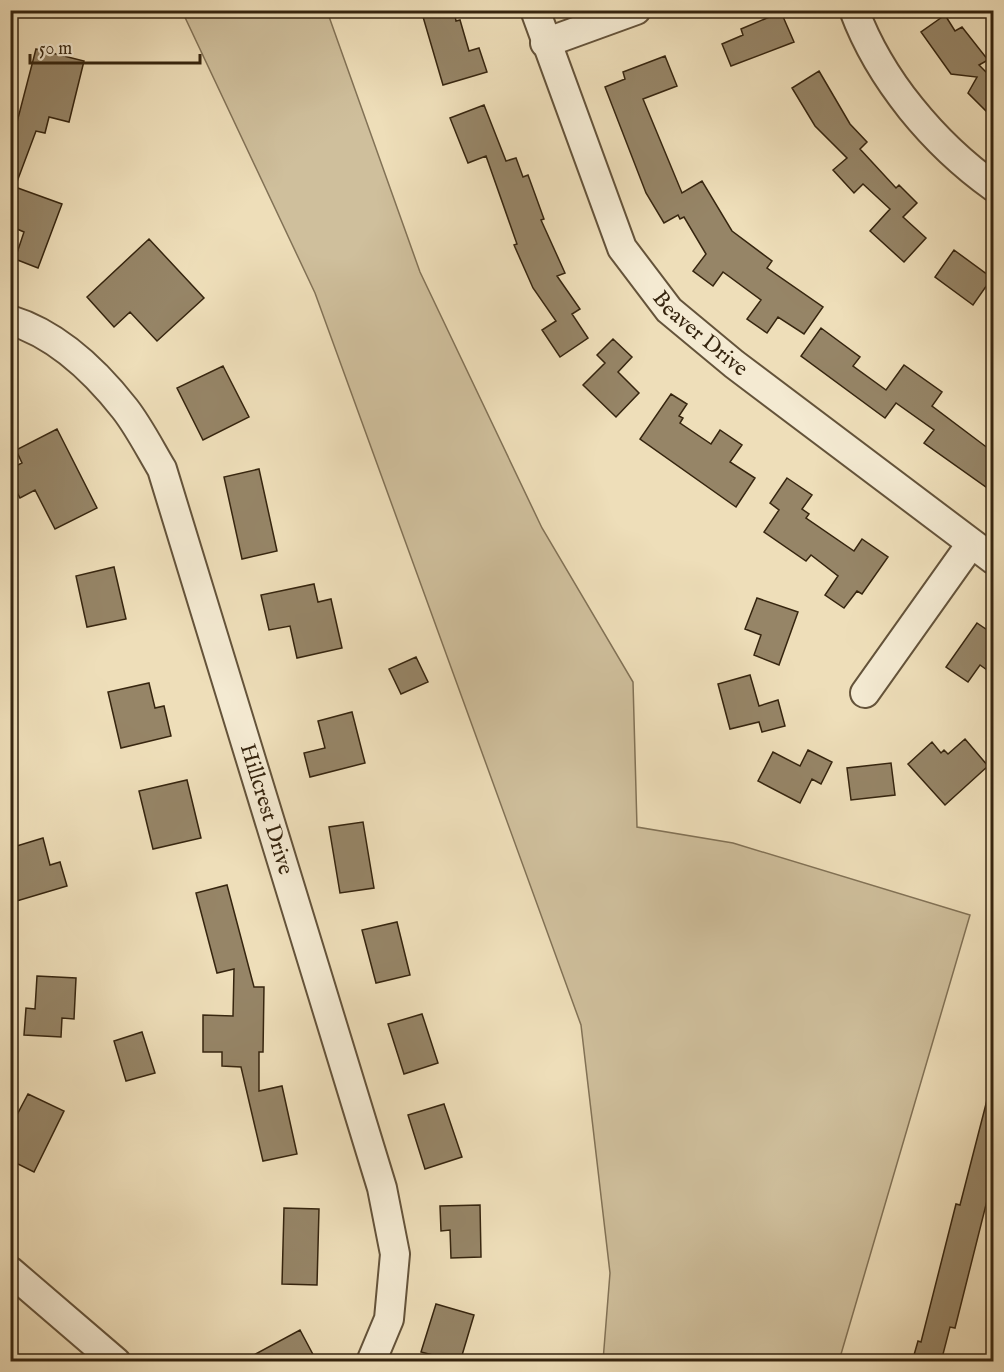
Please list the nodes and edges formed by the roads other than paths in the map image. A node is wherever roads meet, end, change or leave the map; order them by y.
1 (535, 10) edge
2 (636, 10) edge
3 (854, 10) edge
4 (545, 43) junction
5 (993, 187) edge
6 (10, 320) edge
7 (982, 552) edge
8 (865, 693) dead end
9 (10, 1271) edge
10 (116, 1362) edge
11 (371, 1362) edge

1 - 4 street, Beaver Drive
2 - 4 street
3 - 5 street
4 - 7 street, Beaver Drive
6 - 11 street, Hillcrest Drive
7 - 8 street
9 - 10 street

